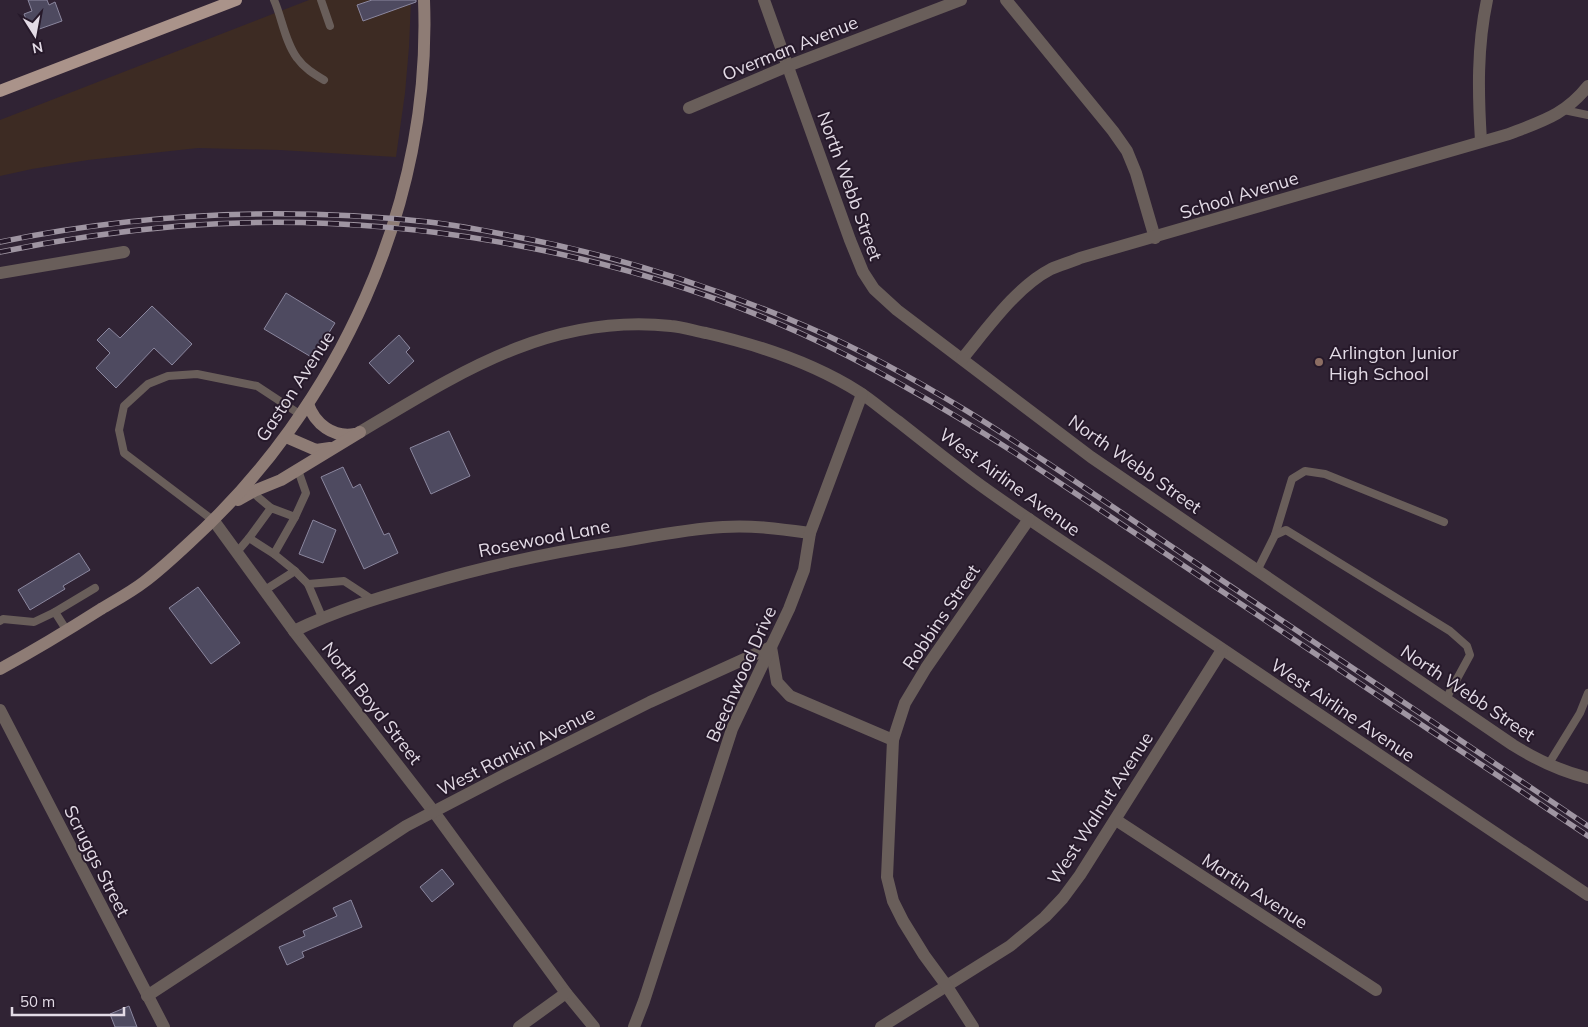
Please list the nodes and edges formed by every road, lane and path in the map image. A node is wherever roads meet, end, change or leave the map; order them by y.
1 (235, 0) edge
2 (274, 0) edge
3 (321, 0) edge
4 (424, 0) edge
5 (764, 0) edge
6 (961, 0) edge
7 (1006, 0) edge
8 (1487, 0) edge
9 (330, 26) dead end
10 (788, 66) junction
11 (324, 80) dead end
12 (1588, 86) edge
13 (0, 91) edge
14 (688, 108) dead end
15 (1561, 112) junction
16 (1588, 115) edge
17 (1482, 141) junction
18 (1155, 238) junction
19 (124, 252) dead end
20 (0, 273) edge
21 (962, 359) junction
22 (862, 394) junction
23 (308, 404) junction
24 (301, 416) junction
25 (360, 432) junction
26 (286, 437) junction
27 (334, 448) junction
28 (298, 470) junction
29 (252, 492) junction
30 (227, 507) junction
31 (271, 508) junction
32 (295, 517) junction
33 (1029, 519) junction
34 (214, 521) junction
35 (1444, 522) dead end
36 (810, 533) junction
37 (1275, 536) junction
38 (250, 538) junction
39 (237, 552) junction
40 (274, 554) junction
41 (295, 571) junction
42 (1257, 571) junction
43 (308, 584) junction
44 (95, 588) dead end
45 (265, 590) junction
46 (372, 600) junction
47 (55, 612) junction
48 (322, 617) junction
49 (0, 621) edge
50 (67, 631) junction
51 (294, 631) junction
52 (770, 647) junction
53 (1222, 650) junction
54 (0, 669) edge
55 (1588, 693) edge
56 (1446, 700) junction
57 (0, 710) edge
58 (893, 740) junction
59 (1548, 765) junction
60 (1588, 778) edge
61 (434, 812) junction
62 (1116, 820) junction
63 (1588, 895) edge
64 (946, 985) junction
65 (1376, 990) dead end
66 (566, 993) junction
67 (147, 996) junction
68 (164, 1027) edge
69 (519, 1027) edge
70 (594, 1027) edge
71 (634, 1027) edge
72 (881, 1027) edge
73 (973, 1027) edge

1 - 13 main road
2 - 11 lane
3 - 9 lane
4 - 23 main road, Gaston Avenue
5 - 10 street, North Webb Street
6 - 10 street, Overman Avenue
7 - 18 street
8 - 17 street
10 - 14 street, Overman Avenue
10 - 21 street, North Webb Street
12 - 15 street
15 - 16 lane
15 - 17 street, School Avenue
17 - 18 street, School Avenue
18 - 21 street, School Avenue
19 - 20 street
21 - 42 street, North Webb Street
22 - 25 street, West Airline Avenue
22 - 33 street, West Airline Avenue
22 - 36 street, Beechwood Drive
23 - 24 main road, Gaston Avenue
23 - 25 main road
24 - 26 main road, Gaston Avenue
24 - 34 lane
25 - 27 main road
26 - 27 main road
26 - 30 main road, Gaston Avenue
27 - 28 main road
28 - 29 main road
28 - 32 lane
29 - 30 main road
29 - 31 lane
30 - 34 main road, Gaston Avenue
31 - 32 lane
31 - 38 lane
32 - 40 lane
33 - 53 street, West Airline Avenue
33 - 58 street, Robbins Street
34 - 39 street, North Boyd Street
34 - 50 main road, Gaston Avenue
35 - 37 lane
36 - 46 street, Rosewood Lane
36 - 52 street, Beechwood Drive
37 - 42 lane
37 - 56 lane
38 - 39 lane
38 - 40 lane
39 - 45 street, North Boyd Street
40 - 41 lane
41 - 43 lane
41 - 45 lane
42 - 56 street, North Webb Street
43 - 46 lane
43 - 48 lane
44 - 47 lane
45 - 51 street, North Boyd Street
46 - 48 street, Rosewood Lane
47 - 49 lane
47 - 50 lane
48 - 51 street, Rosewood Lane
50 - 54 main road, Gaston Avenue
51 - 61 street, North Boyd Street
52 - 58 street
52 - 61 street, West Rankin Avenue
52 - 71 street, Beechwood Drive
53 - 62 street, West Walnut Avenue
53 - 63 street, West Airline Avenue
55 - 59 lane
56 - 59 street, North Webb Street
57 - 67 street, Scruggs Street
58 - 64 street, Robbins Street
59 - 60 street, North Webb Street
61 - 66 street, North Boyd Street
61 - 67 street, West Rankin Avenue
62 - 64 street, West Walnut Avenue
62 - 65 street, Martin Avenue
64 - 72 street, West Walnut Avenue
64 - 73 street, Robbins Street
66 - 69 street
66 - 70 street, North Boyd Street
67 - 68 street, Scruggs Street

